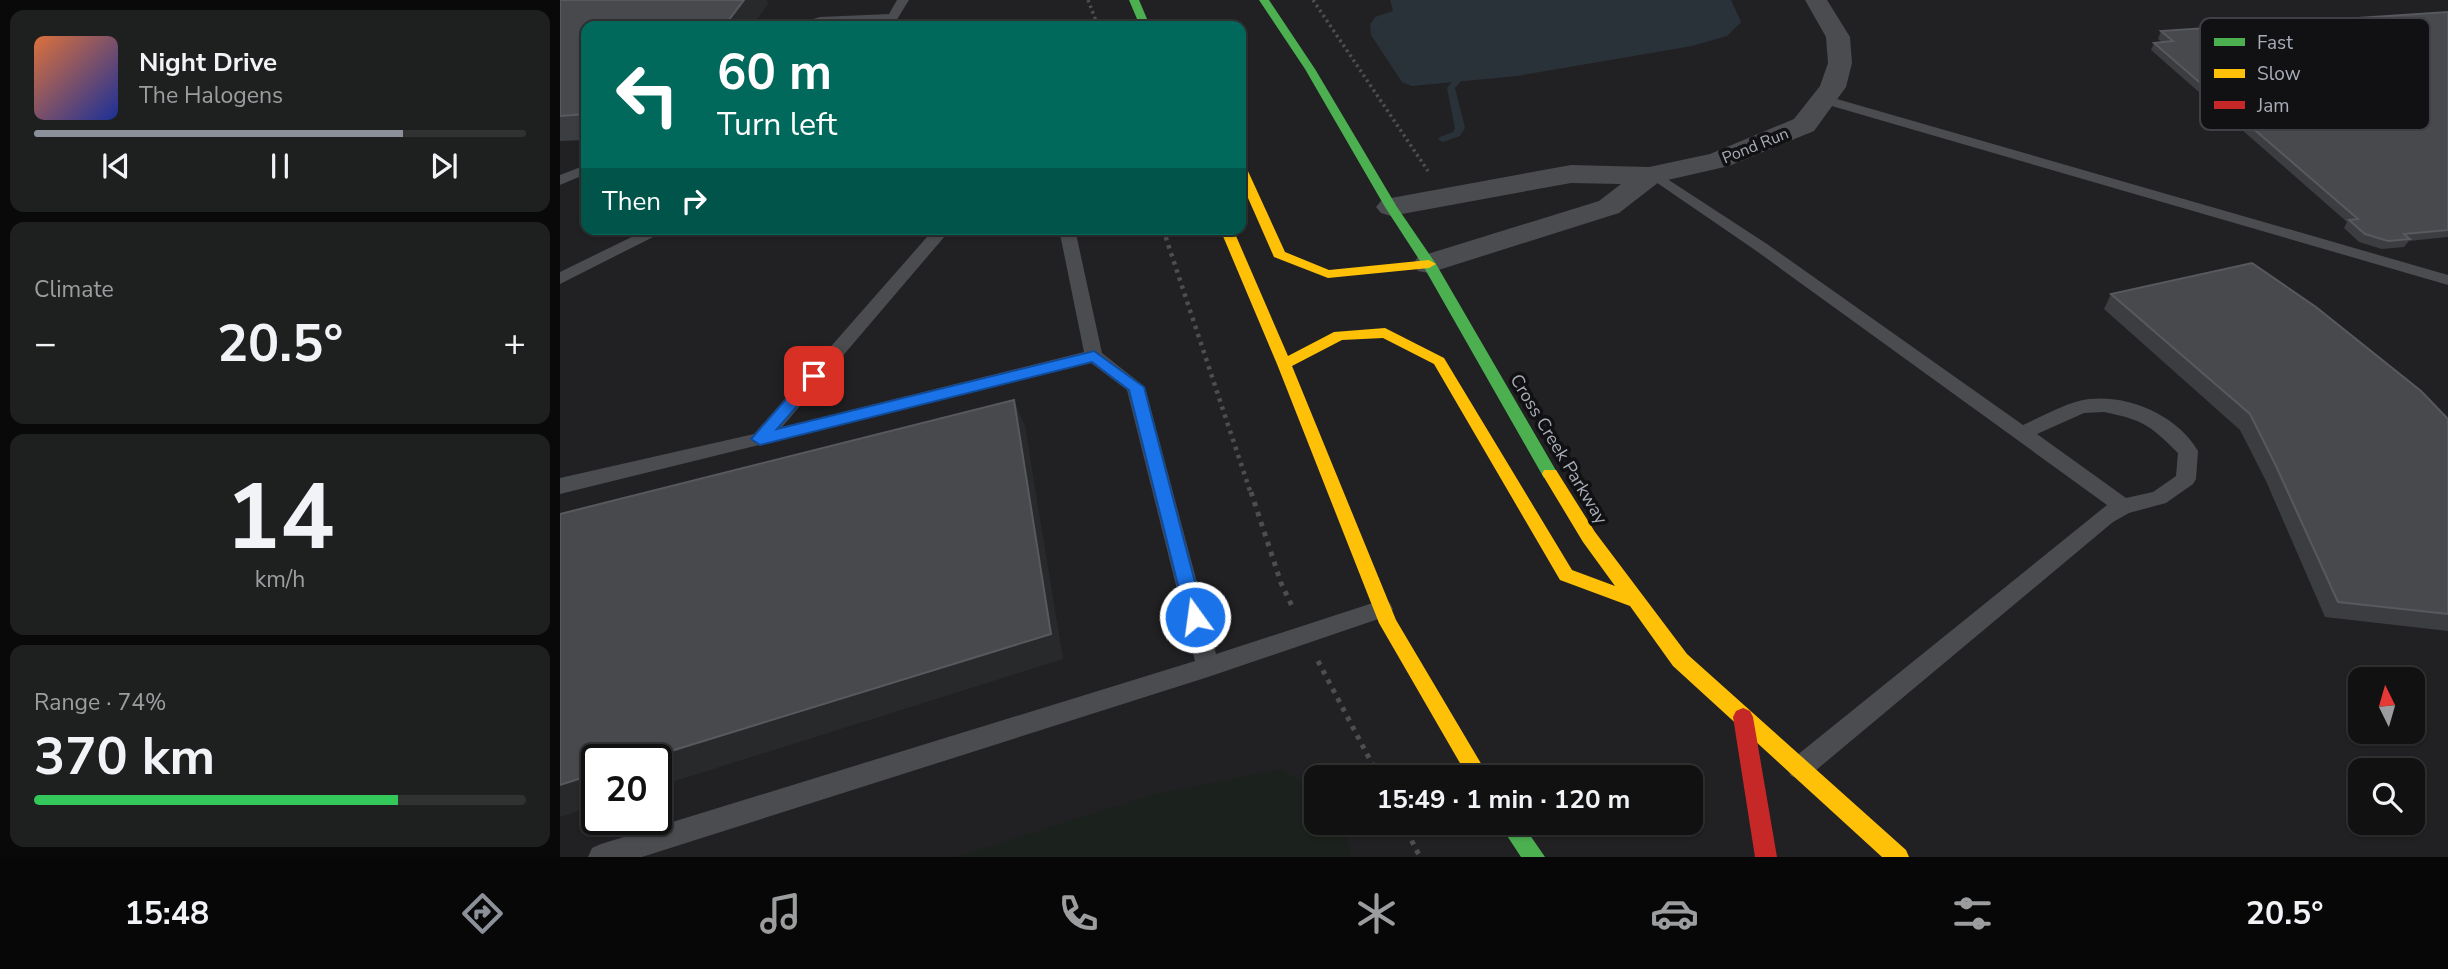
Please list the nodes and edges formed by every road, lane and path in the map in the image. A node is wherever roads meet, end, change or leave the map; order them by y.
1 (903, 0) edge
2 (1088, 0) edge
3 (1134, 0) edge
4 (1264, 0) edge
5 (1313, 0) edge
6 (1816, 0) edge
7 (820, 21) edge
8 (889, 21) edge
9 (1096, 21) edge
10 (1142, 21) edge
11 (1277, 51) dead end
12 (1310, 69) junction
13 (1823, 99) junction
14 (581, 171) edge
15 (1652, 175) junction
16 (560, 180) edge
17 (1246, 180) edge
18 (1446, 197) junction
19 (1391, 207) junction
20 (649, 235) edge
21 (938, 235) edge
22 (1068, 235) edge
23 (1165, 235) edge
24 (1229, 235) edge
25 (1429, 264) junction
26 (560, 279) edge
27 (2448, 280) edge
28 (1094, 356) junction
29 (1284, 364) junction
30 (2020, 434) junction
31 (760, 439) junction
32 (560, 486) edge
33 (2123, 506) junction
34 (1636, 601) junction
35 (1382, 609) junction
36 (1306, 634) junction
37 (1208, 667) junction
38 (1743, 717) junction
39 (1373, 765) edge
40 (1472, 765) edge
41 (1800, 768) junction
42 (1409, 835) edge
43 (1518, 835) edge
44 (601, 857) edge
45 (1420, 857) edge
46 (1534, 857) edge
47 (1766, 857) edge
48 (1898, 857) edge

1 - 8 lane
2 - 9 path
3 - 10 street
4 - 12 street, Cross Creek Parkway
5 - 18 path
6 - 13 street, Pond Run
7 - 8 lane
11 - 12 street
12 - 19 street, Cross Creek Parkway
13 - 15 street, Pond Run
13 - 27 lane
14 - 16 lane
15 - 18 street, Pond Run
15 - 25 street, Pond Run
15 - 30 lane
17 - 25 street
18 - 19 street, Pond Run
19 - 25 street, Cross Creek Parkway
20 - 26 lane
21 - 31 lane
22 - 28 lane
23 - 36 path
24 - 29 street
25 - 34 street, Cross Creek Parkway
28 - 31 lane
28 - 37 lane
29 - 34 street
29 - 35 street
30 - 33 lane
30 - 33 lane
31 - 32 lane
33 - 41 lane
34 - 38 street, Cross Creek Parkway
35 - 36 lane
35 - 40 street
36 - 37 lane
36 - 39 path
37 - 44 lane
38 - 41 street, Cross Creek Parkway
38 - 47 street
41 - 48 street, Cross Creek Parkway
42 - 45 path
43 - 46 street

